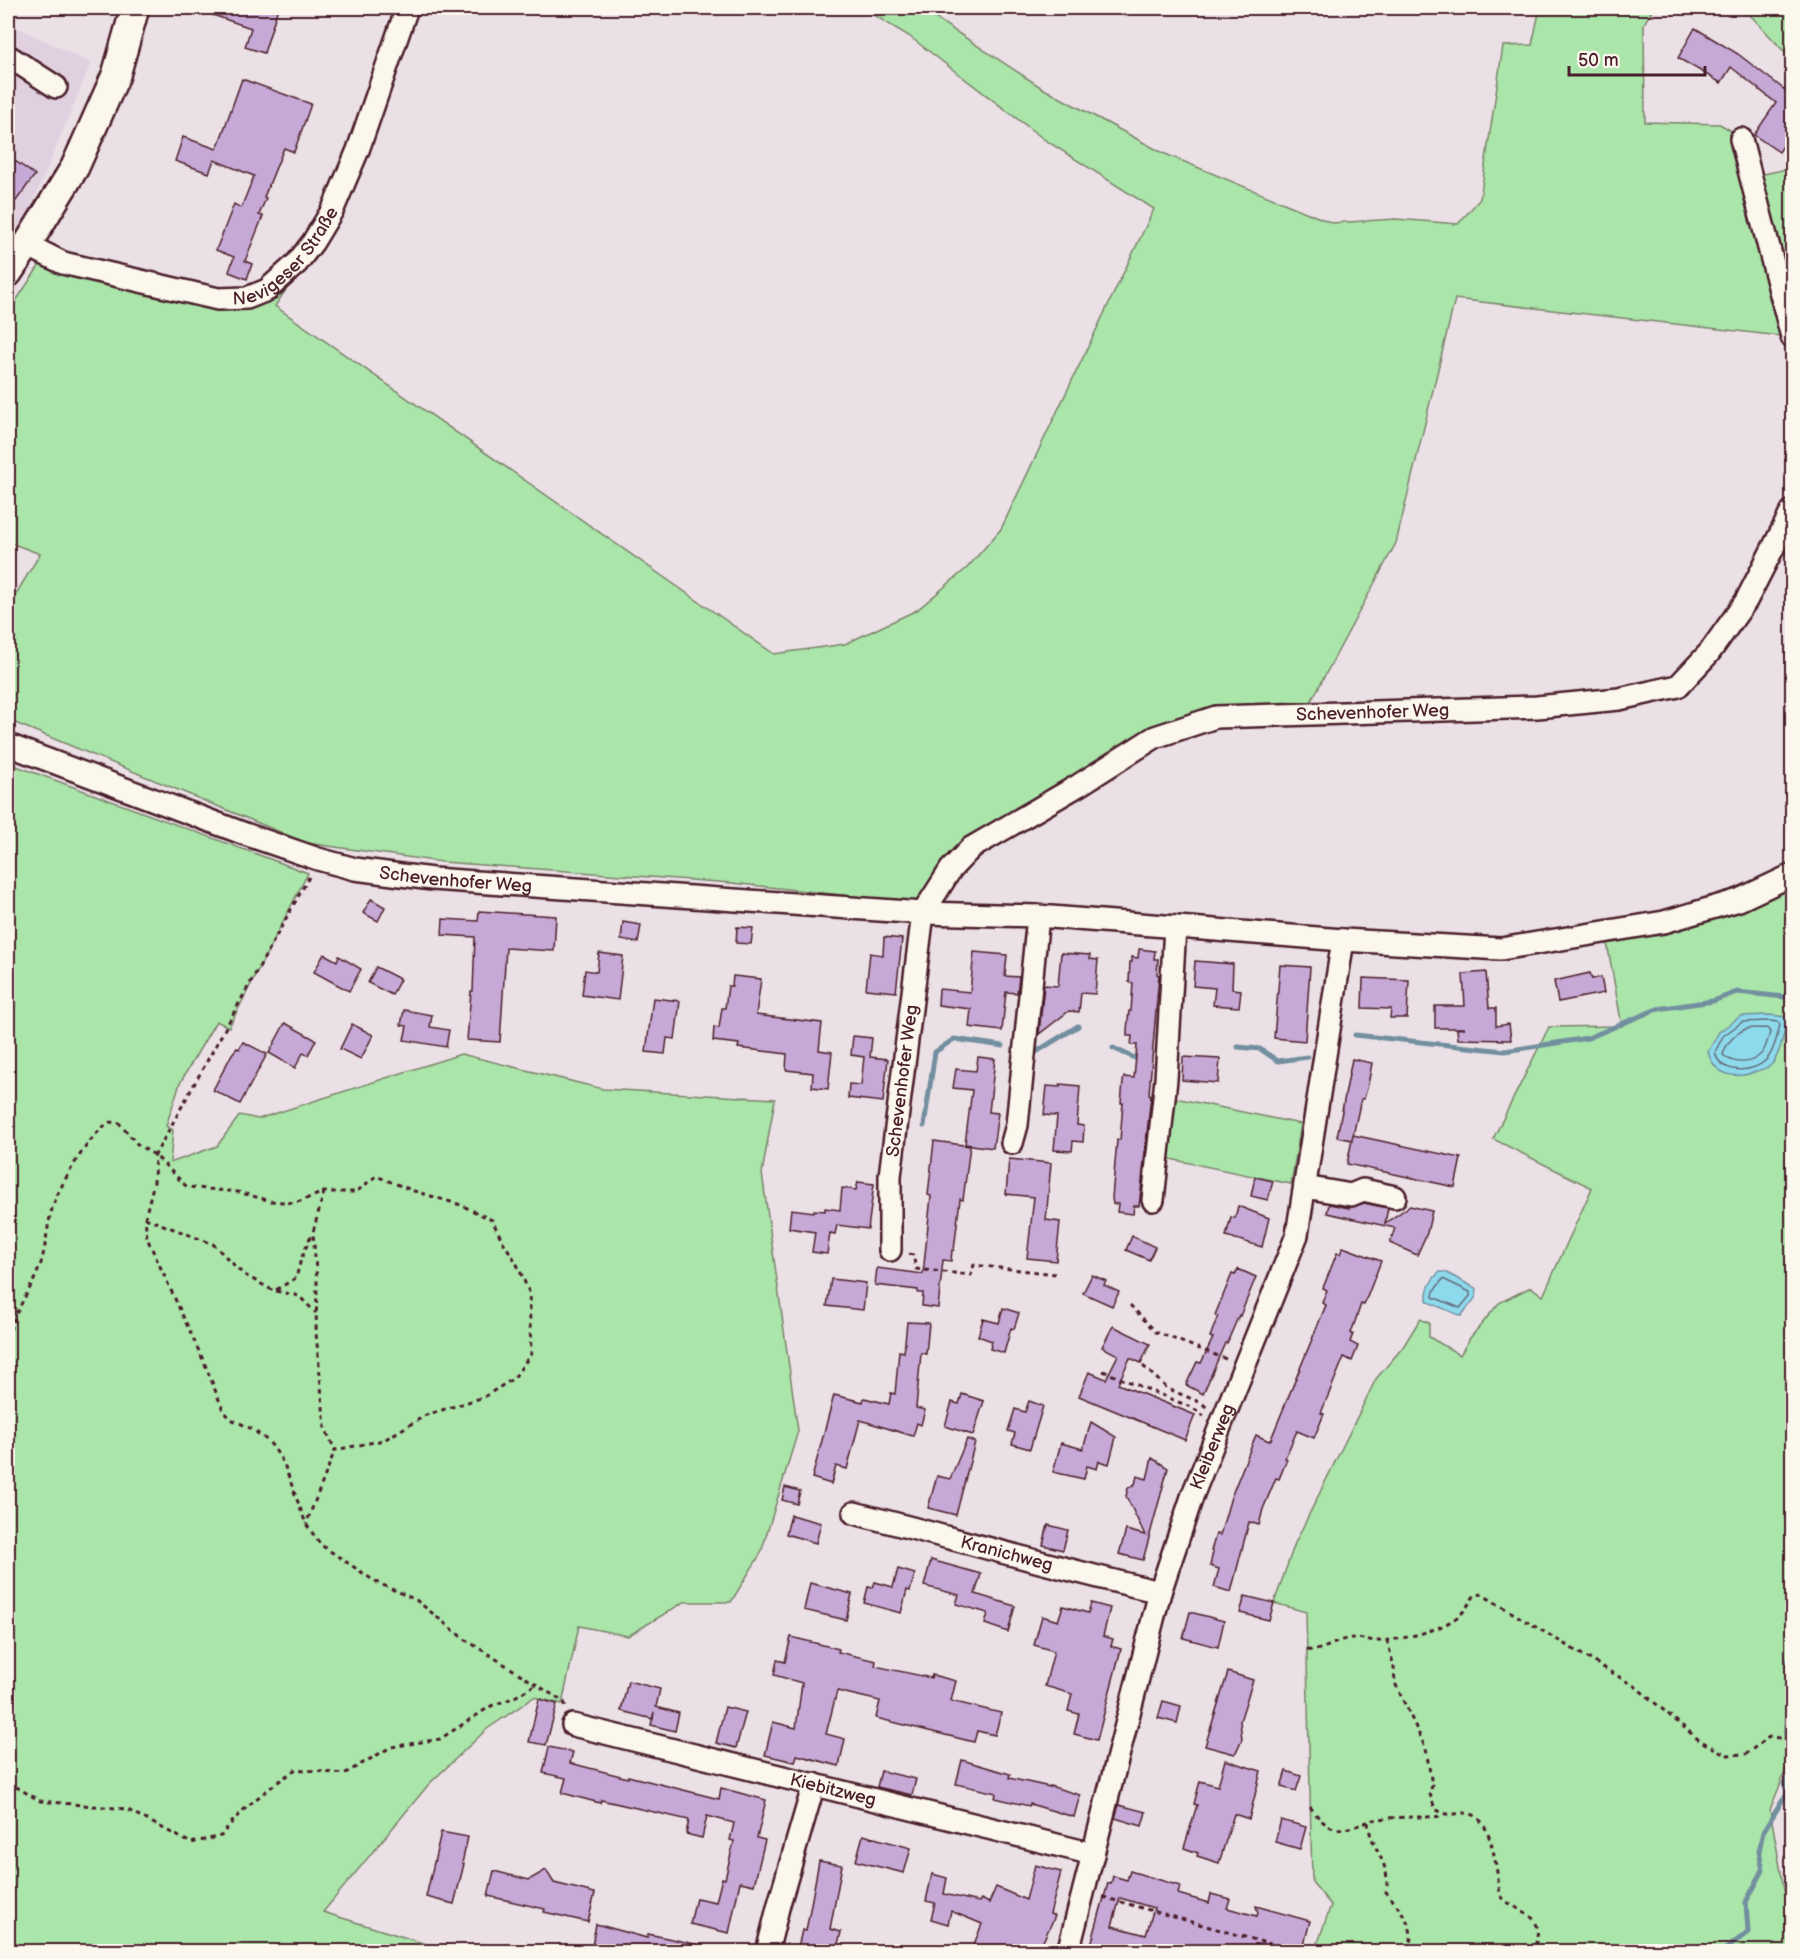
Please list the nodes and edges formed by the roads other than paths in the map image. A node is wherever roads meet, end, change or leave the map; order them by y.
1 (135, 8) edge
2 (407, 8) edge
3 (8, 56) edge
4 (56, 87) dead end
5 (1741, 139) dead end
6 (27, 245) junction
7 (8, 273) edge
8 (1792, 337) edge
9 (1792, 511) edge
10 (8, 745) edge
11 (1792, 875) edge
12 (923, 913) junction
13 (1038, 916) junction
14 (1175, 927) junction
15 (1343, 940) junction
16 (1012, 1143) dead end
17 (1305, 1187) junction
18 (1395, 1197) dead end
19 (1153, 1200) dead end
20 (890, 1250) road end
21 (854, 1513) dead end
22 (1160, 1592) junction
23 (573, 1725) road end
24 (814, 1784) junction
25 (1093, 1854) junction
26 (767, 1952) edge
27 (1068, 1952) edge

1 - 6 main road
2 - 6 street, Nevigeser Straße
3 - 4 street
5 - 8 street
6 - 7 main road
9 - 12 street, Schevenhofer Weg
10 - 12 street, Schevenhofer Weg
11 - 15 street, Schevenhofer Weg
12 - 13 street, Schevenhofer Weg
12 - 20 street, Schevenhofer Weg
13 - 14 street, Schevenhofer Weg
13 - 16 street
14 - 15 street, Schevenhofer Weg
14 - 19 street
15 - 17 street, Kleiberweg
17 - 18 street
17 - 22 street, Kleiberweg
21 - 22 street, Kranichweg
22 - 25 street, Kleiberweg
23 - 24 street, Kiebitzweg
24 - 25 street, Kiebitzweg
24 - 26 street
25 - 27 street, Kleiberweg

